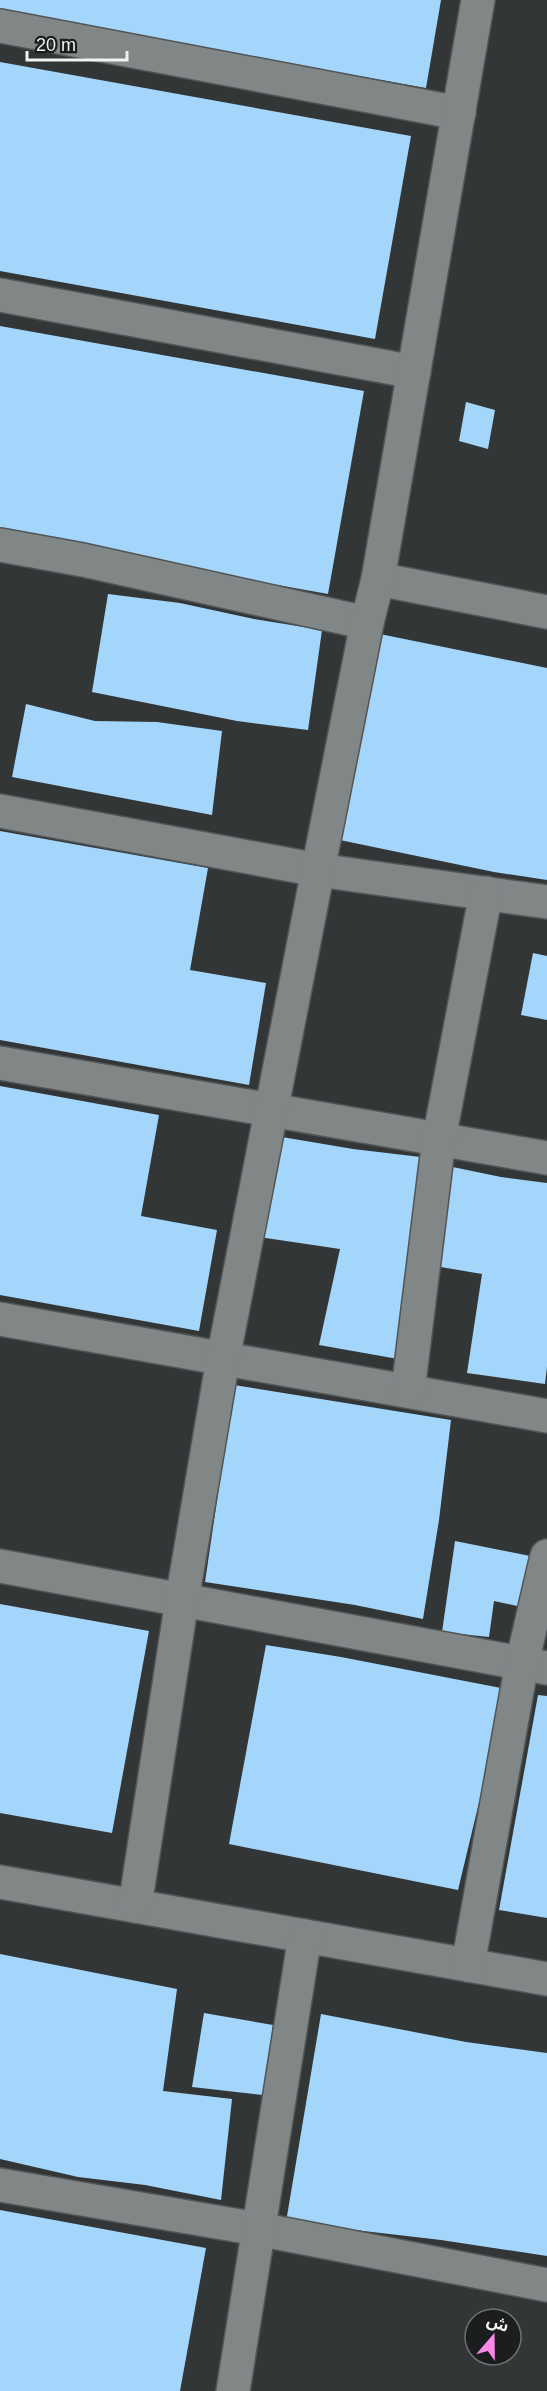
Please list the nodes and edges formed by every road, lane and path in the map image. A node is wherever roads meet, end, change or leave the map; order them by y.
1 (478, 0) edge
2 (0, 26) edge
3 (459, 113) junction
4 (0, 295) edge
5 (414, 372) junction
6 (0, 545) edge
7 (378, 579) junction
8 (547, 612) edge
9 (367, 623) junction
10 (0, 811) edge
11 (318, 870) junction
12 (486, 893) junction
13 (547, 902) edge
14 (0, 1062) edge
15 (272, 1110) junction
16 (439, 1139) junction
17 (547, 1158) edge
18 (0, 1319) edge
19 (223, 1359) junction
20 (408, 1391) junction
21 (547, 1416) edge
22 (547, 1556) edge
23 (0, 1566) edge
24 (182, 1600) junction
25 (535, 1666) edge
26 (0, 1882) edge
27 (135, 1906) junction
28 (305, 1936) junction
29 (468, 1965) junction
30 (547, 1979) edge
31 (0, 2185) edge
32 (258, 2229) junction
33 (547, 2285) edge
34 (233, 2391) edge

1 - 3 street
2 - 3 street
3 - 5 street
4 - 5 street
5 - 7 street
6 - 9 street
7 - 8 street
7 - 9 street
9 - 11 street
10 - 11 street
11 - 12 street
11 - 15 street
12 - 13 street
12 - 16 street
14 - 15 street
15 - 16 street
15 - 19 street
16 - 17 street
16 - 20 street
18 - 19 street
19 - 20 street
19 - 24 street
20 - 21 street
22 - 25 street
23 - 24 street
24 - 25 street
24 - 27 street
25 - 29 street
26 - 27 street
27 - 28 street
28 - 29 street
28 - 32 street
29 - 30 street
31 - 32 street
32 - 33 street
32 - 34 street

